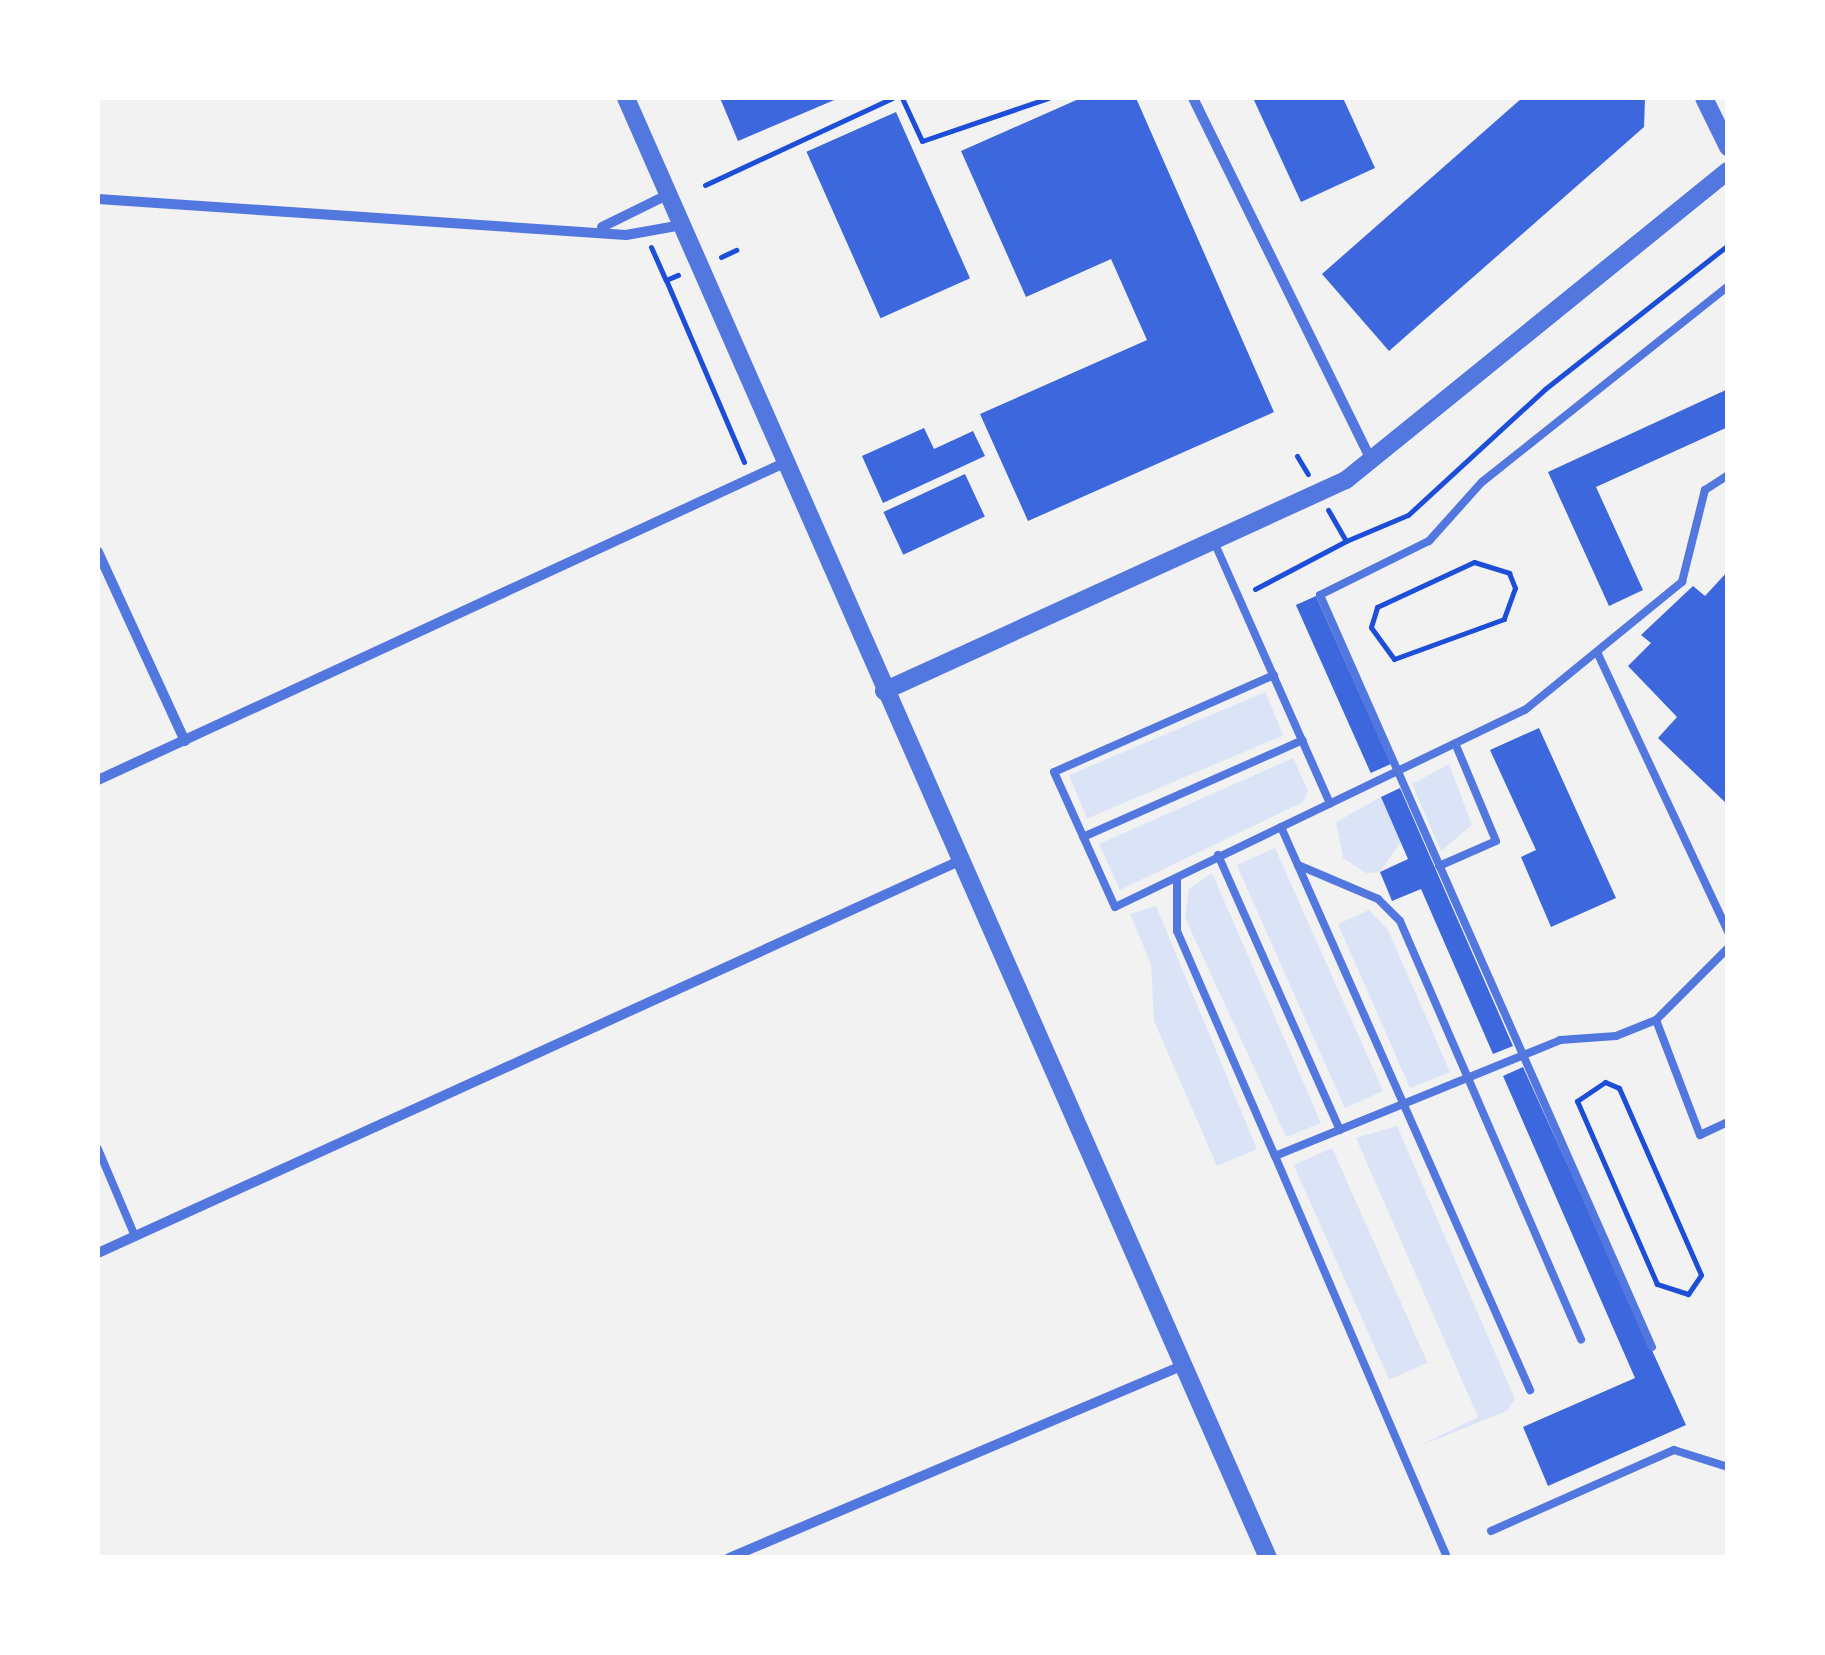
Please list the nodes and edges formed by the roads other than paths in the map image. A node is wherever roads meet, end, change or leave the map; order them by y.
1 (626, 98) edge
2 (1194, 98) edge
3 (1704, 98) edge
4 (1728, 147) edge
5 (1728, 171) edge
6 (668, 194) junction
7 (98, 198) edge
8 (682, 225) junction
9 (602, 227) junction
10 (1728, 286) edge
11 (1372, 462) junction
12 (784, 463) junction
13 (1728, 475) edge
14 (1215, 544) junction
15 (98, 552) edge
16 (1597, 652) junction
17 (1274, 675) junction
18 (884, 691) junction
19 (1302, 740) junction
20 (185, 741) junction
21 (1455, 743) junction
22 (1396, 770) junction
23 (98, 780) edge
24 (1330, 804) junction
25 (1280, 827) junction
26 (1083, 837) junction
27 (1218, 855) junction
28 (956, 863) junction
29 (1298, 865) junction
30 (1439, 866) junction
31 (1177, 878) junction
32 (1728, 932) edge
33 (1728, 948) edge
34 (1656, 1020) junction
35 (1523, 1054) junction
36 (1467, 1078) junction
37 (1403, 1104) junction
38 (1728, 1122) edge
39 (1340, 1130) junction
40 (98, 1150) edge
41 (1275, 1156) junction
42 (135, 1236) junction
43 (98, 1252) edge
44 (1581, 1339) dead end
45 (1652, 1346) dead end
46 (1184, 1365) junction
47 (1530, 1390) dead end
48 (1728, 1466) edge
49 (1491, 1531) dead end
50 (728, 1558) edge
51 (1268, 1558) edge
52 (1447, 1558) edge

1 - 6 street
2 - 11 street
3 - 4 street
5 - 11 street
6 - 8 street
6 - 9 street
7 - 9 street
8 - 9 street
8 - 12 street
10 - 22 lane
11 - 14 street
12 - 18 street
12 - 20 street
13 - 16 lane
14 - 17 lane
14 - 18 street
15 - 20 street
16 - 21 lane
16 - 32 lane
17 - 19 lane
17 - 26 lane
18 - 28 street
19 - 24 lane
19 - 26 lane
20 - 23 street
21 - 22 lane
21 - 30 lane
22 - 24 lane
22 - 30 lane
24 - 25 lane
25 - 27 lane
25 - 29 lane
26 - 31 lane
27 - 31 lane
27 - 39 lane
28 - 42 street
28 - 46 street
29 - 36 lane
29 - 37 lane
30 - 35 lane
31 - 41 lane
33 - 34 lane
34 - 35 lane
34 - 38 lane
35 - 36 lane
35 - 45 lane
36 - 37 lane
36 - 44 lane
37 - 39 lane
37 - 47 lane
39 - 41 lane
40 - 42 lane
41 - 52 lane
42 - 43 street
46 - 50 street
46 - 51 street
48 - 49 lane

